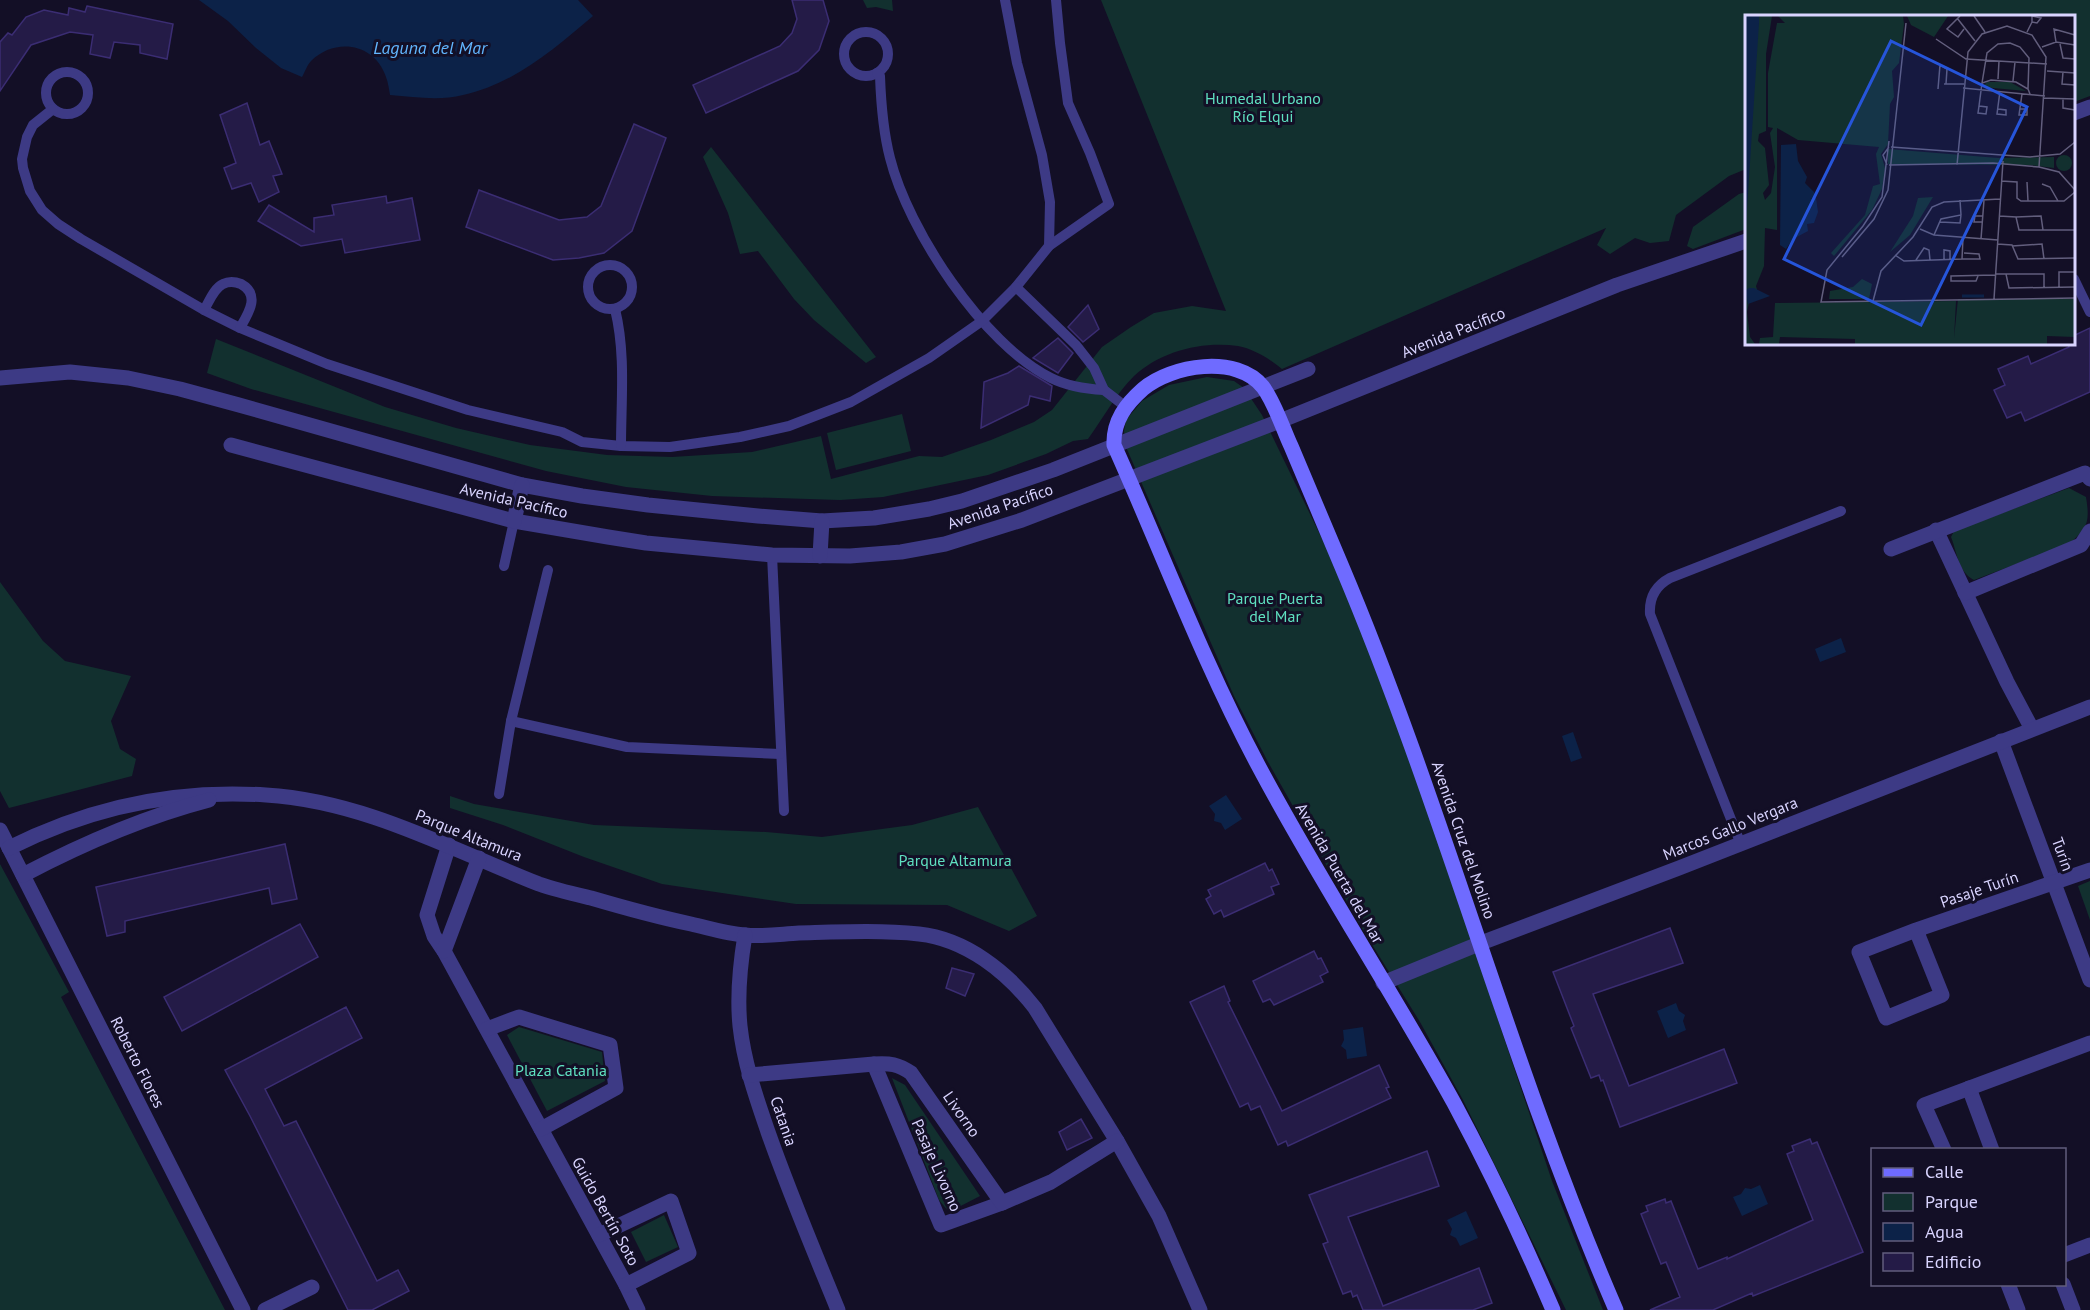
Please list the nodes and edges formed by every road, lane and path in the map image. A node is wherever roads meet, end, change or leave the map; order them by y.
1 (1005, 0) edge
2 (1056, 0) edge
3 (877, 73) junction
4 (2090, 107) edge
5 (53, 109) junction
6 (2075, 112) edge
7 (1745, 241) edge
8 (1049, 246) junction
9 (2075, 283) edge
10 (1016, 287) junction
11 (615, 309) junction
12 (204, 310) junction
13 (2090, 312) edge
14 (982, 321) junction
15 (240, 328) junction
16 (1308, 369) dead end
17 (0, 378) edge
18 (1263, 387) junction
19 (1104, 390) junction
20 (1126, 407) junction
21 (1280, 421) junction
22 (231, 445) dead end
23 (1114, 445) junction
24 (621, 446) junction
25 (2088, 474) edge
26 (1129, 478) junction
27 (522, 485) junction
28 (1841, 511) dead end
29 (514, 521) junction
30 (822, 521) junction
31 (1936, 530) junction
32 (2090, 531) edge
33 (1892, 549) dead end
34 (772, 555) junction
35 (820, 556) junction
36 (504, 566) dead end
37 (548, 570) dead end
38 (1965, 593) junction
39 (2090, 707) edge
40 (511, 721) junction
41 (2032, 729) junction
42 (2001, 741) junction
43 (780, 754) junction
44 (235, 794) junction
45 (499, 794) dead end
46 (784, 811) dead end
47 (0, 830) edge
48 (1740, 842) junction
49 (449, 845) junction
50 (9, 848) junction
51 (479, 858) junction
52 (2090, 870) edge
53 (23, 875) junction
54 (2054, 882) junction
55 (1916, 930) junction
56 (745, 935) junction
57 (1481, 943) junction
58 (444, 951) junction
59 (2090, 980) edge
60 (1383, 983) junction
61 (487, 1029) junction
62 (2090, 1043) edge
63 (874, 1064) junction
64 (749, 1075) junction
65 (1969, 1088) junction
66 (541, 1129) junction
67 (1117, 1141) junction
68 (1944, 1148) edge
69 (1992, 1148) edge
70 (1002, 1203) junction
71 (599, 1235) junction
72 (2090, 1245) edge
73 (2066, 1254) edge
74 (626, 1285) junction
75 (2009, 1286) edge
76 (2064, 1286) edge
77 (312, 1287) dead end
78 (1614, 1309) edge
79 (243, 1310) edge
80 (265, 1310) edge
81 (638, 1310) edge
82 (837, 1310) edge
83 (1200, 1310) edge
84 (1553, 1310) edge
85 (2018, 1310) edge
86 (2073, 1310) edge

1 - 8 lane
2 - 8 lane
3 - 3 lane
3 - 14 lane
4 - 6 street
5 - 5 lane
5 - 12 lane
7 - 21 street, Avenida Pacífico
8 - 10 lane
9 - 13 lane
10 - 14 lane
10 - 19 lane
11 - 11 lane
11 - 24 lane
12 - 15 lane
12 - 15 lane
14 - 19 lane
14 - 24 lane
15 - 24 lane
16 - 18 street, Avenida Pacífico
17 - 27 street, Avenida Pacífico
18 - 20 street
18 - 21 street, Avenida Cruz del Molino
18 - 23 street, Avenida Pacífico
19 - 20 lane
20 - 23 street
21 - 26 street, Avenida Pacífico
21 - 57 street, Avenida Cruz del Molino
22 - 29 street, Avenida Pacífico
23 - 26 street, Avenida Puerta del Mar
23 - 30 street, Avenida Pacífico
25 - 31 street
26 - 35 street, Avenida Pacífico
26 - 60 street, Avenida Puerta del Mar
27 - 29 street
27 - 30 street, Avenida Pacífico
28 - 48 lane
29 - 34 street, Avenida Pacífico
29 - 36 lane
30 - 35 street
31 - 33 street
31 - 38 street
32 - 38 street
34 - 35 street, Avenida Pacífico
34 - 43 lane
37 - 40 lane
38 - 41 street
39 - 41 street, Marcos Gallo Vergara
40 - 43 lane
40 - 45 lane
41 - 42 street, Marcos Gallo Vergara
42 - 48 street, Marcos Gallo Vergara
42 - 54 street, Turín
43 - 46 lane
44 - 49 street, Parque Altamura
44 - 50 street, Parque Altamura
44 - 53 street, Parque Altamura
47 - 50 street, Roberto Flores
48 - 57 street, Marcos Gallo Vergara
49 - 51 street, Parque Altamura
49 - 58 street, Guido Bertín Soto
50 - 53 street, Roberto Flores
51 - 56 street, Parque Altamura
51 - 58 street
52 - 54 street, Pasaje Turín
53 - 79 street, Roberto Flores
54 - 55 street, Pasaje Turín
54 - 59 street, Turín
55 - 55 street, Pasaje Turín
56 - 64 street, Catania
56 - 67 street, Parque Altamura
57 - 60 street, Marcos Gallo Vergara
57 - 78 street, Avenida Cruz del Molino
58 - 61 street, Guido Bertín Soto
60 - 84 street, Avenida Puerta del Mar
61 - 66 street, Guido Bertín Soto
61 - 66 street
62 - 65 street
63 - 64 street, Livorno
63 - 70 street, Livorno
63 - 70 street, Pasaje Livorno
64 - 82 street, Catania
65 - 68 street
65 - 69 street
66 - 71 street, Guido Bertín Soto
67 - 70 street
67 - 83 street, Parque Altamura
71 - 74 street, Guido Bertín Soto
71 - 74 street
72 - 73 street
74 - 81 street, Guido Bertín Soto
75 - 85 street
76 - 86 street
77 - 80 street

